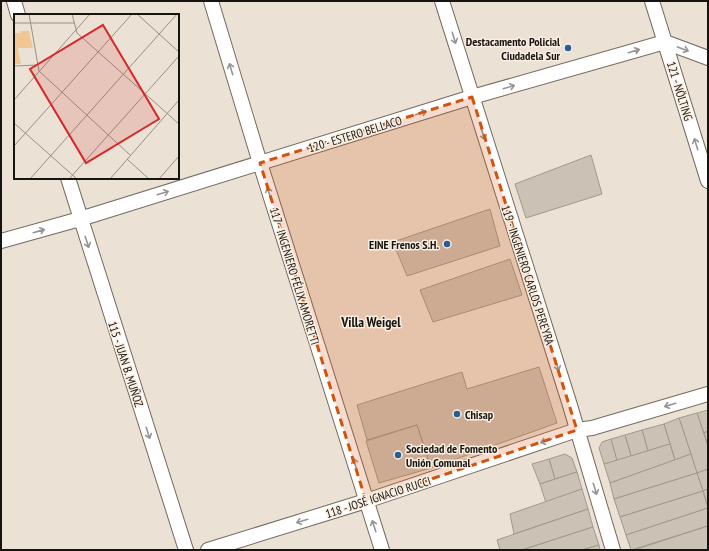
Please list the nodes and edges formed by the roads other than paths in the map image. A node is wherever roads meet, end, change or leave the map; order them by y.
1 (14, 1) edge
2 (211, 1) edge
3 (442, 1) edge
4 (652, 1) edge
5 (18, 14) edge
6 (665, 42) junction
7 (706, 53) edge
8 (472, 97) junction
9 (260, 163) junction
10 (68, 179) edge
11 (708, 181) edge
12 (80, 219) junction
13 (1, 241) edge
14 (708, 394) edge
15 (577, 430) junction
16 (366, 502) junction
17 (186, 550) edge
18 (208, 550) edge
19 (382, 550) edge
20 (613, 550) edge

1 - 5 street
9 -> 2 street, 117 - INGENIERO FÉLIX AMORETTI
3 -> 8 street, 119 - INGENIERO CARLOS PEREYRA
4 - 6 street, 121 - NÖLTING
6 -> 7 street
8 -> 6 street, 120 - ESTERO BELLACO
11 -> 6 street, 121 - NÖLTING
9 -> 8 street, 120 - ESTERO BELLACO
8 -> 15 street, 119 - INGENIERO CARLOS PEREYRA
12 -> 9 street, 120 - ESTERO BELLACO
16 -> 9 street, 117 - INGENIERO FÉLIX AMORETTI
10 - 12 street, 115 - JUAN B. MUÑOZ
13 -> 12 street, 120 - ESTERO BELLACO
12 -> 17 street, 115 - JUAN B. MUÑOZ
14 -> 15 street, 118 - JOSÉ IGNACIO RUCCI
15 -> 16 street, 118 - JOSÉ IGNACIO RUCCI
15 -> 20 street, 119 - INGENIERO CARLOS PEREYRA
16 -> 18 street, 118 - JOSÉ IGNACIO RUCCI
19 -> 16 street, 117 - INGENIERO FÉLIX AMORETTI

